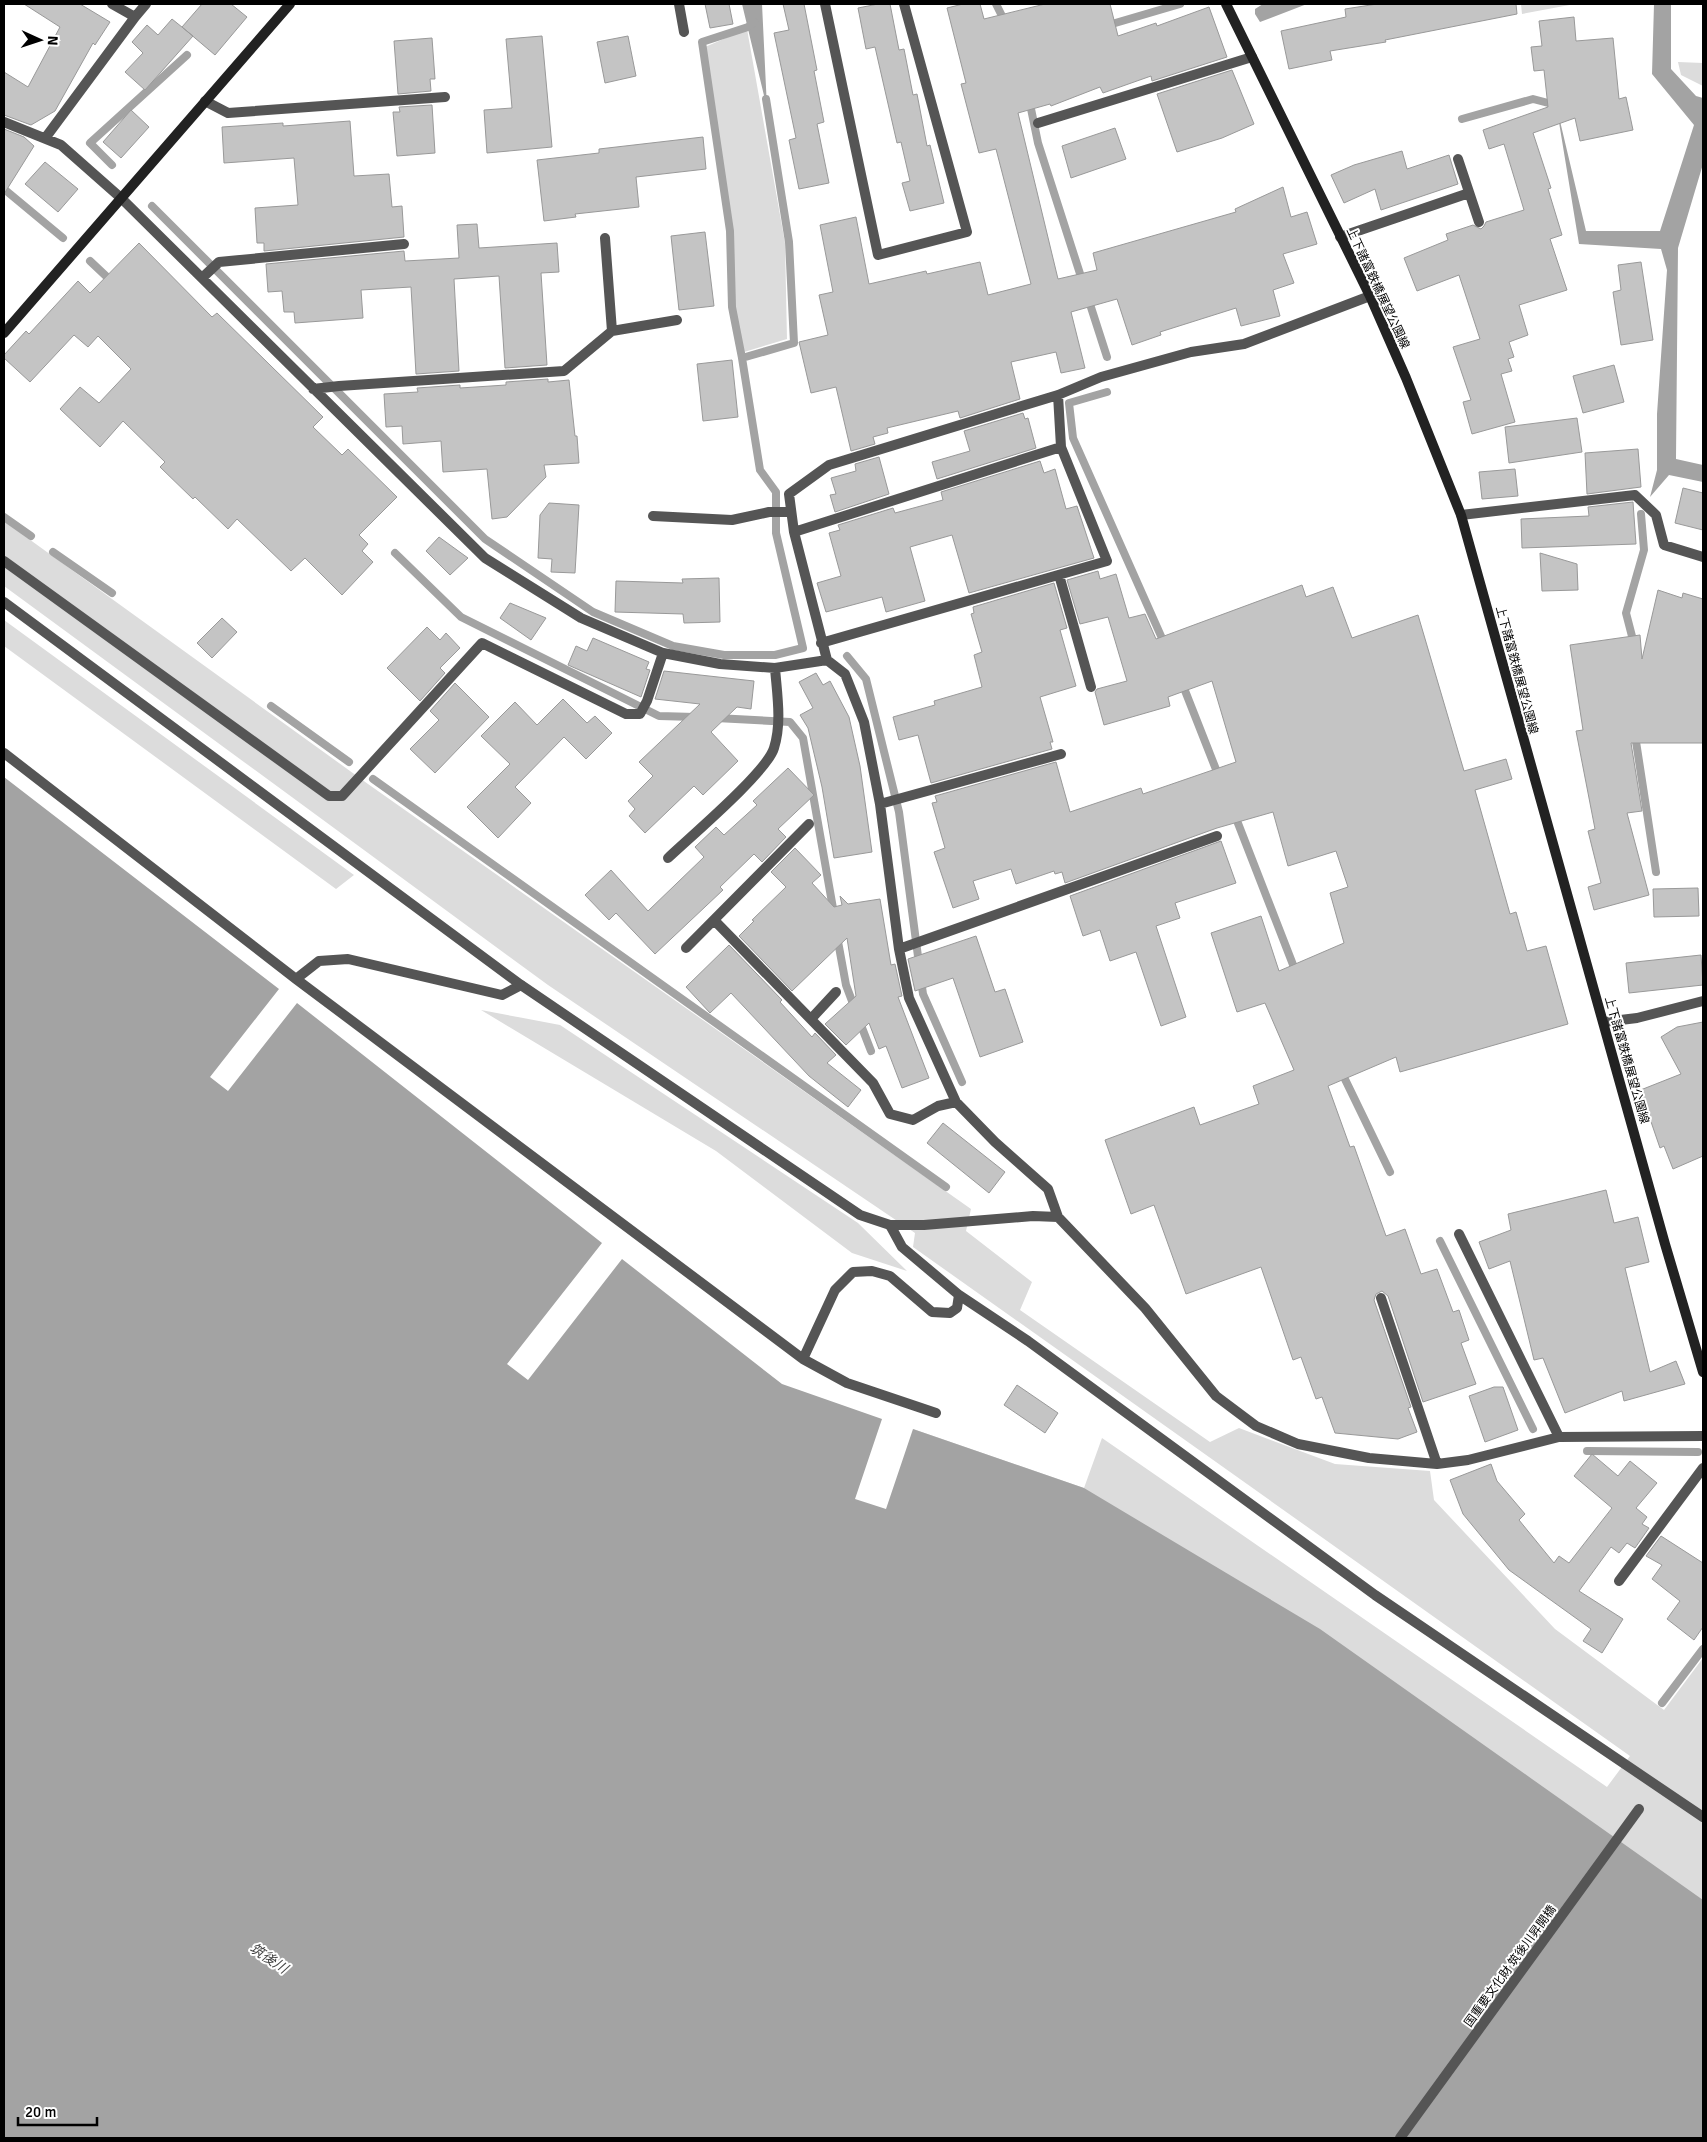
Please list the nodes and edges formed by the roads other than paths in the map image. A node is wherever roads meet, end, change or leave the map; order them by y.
1 (112, 4) edge
2 (146, 4) edge
3 (290, 4) edge
4 (679, 4) edge
5 (824, 4) edge
6 (904, 4) edge
7 (1229, 5) edge
8 (135, 18) junction
9 (684, 32) dead end
10 (1252, 57) junction
11 (445, 97) dead end
12 (205, 101) junction
13 (4, 122) edge
14 (1038, 124) dead end
15 (46, 137) junction
16 (1458, 160) dead end
17 (1469, 193) junction
18 (121, 198) junction
19 (1479, 222) dead end
20 (1340, 237) junction
21 (605, 238) dead end
22 (404, 244) dead end
23 (202, 278) junction
24 (1370, 296) junction
25 (677, 320) dead end
26 (612, 331) junction
27 (4, 333) edge
28 (314, 389) junction
29 (1058, 395) junction
30 (1061, 446) junction
31 (790, 512) junction
32 (1461, 515) junction
33 (653, 516) dead end
34 (794, 532) junction
35 (1703, 557) edge
36 (4, 561) edge
37 (1059, 575) junction
38 (4, 602) edge
39 (822, 643) junction
40 (663, 653) junction
41 (827, 660) junction
42 (775, 668) junction
43 (1091, 687) dead end
44 (4, 753) edge
45 (1061, 754) dead end
46 (880, 804) junction
47 (809, 824) dead end
48 (1217, 836) dead end
49 (668, 858) dead end
50 (714, 920) junction
51 (686, 948) dead end
52 (899, 948) junction
53 (296, 979) junction
54 (521, 985) junction
55 (836, 992) dead end
56 (1703, 1001) edge
57 (810, 1019) junction
58 (1604, 1022) junction
59 (956, 1102) junction
60 (1058, 1218) junction
61 (890, 1225) junction
62 (1458, 1234) dead end
63 (959, 1295) junction
64 (1380, 1298) dead end
65 (803, 1359) junction
66 (1703, 1372) edge
67 (936, 1413) dead end
68 (1703, 1436) edge
69 (1559, 1438) junction
70 (1437, 1464) junction
71 (1703, 1468) edge
72 (1619, 1581) dead end
73 (1639, 1809) dead end
74 (1703, 1817) edge
75 (1400, 2138) edge

1 - 8 street
2 - 8 street
3 - 12 street
4 - 9 street
5 - 6 street
7 - 10 street, 上下諸富鉄橋展望公園線
8 - 15 street
10 - 14 street
10 - 20 street, 上下諸富鉄橋展望公園線
11 - 12 street
12 - 18 street
13 - 15 street
15 - 18 street
16 - 17 street
17 - 19 street
17 - 20 street
18 - 23 street
18 - 27 street
20 - 24 street, 上下諸富鉄橋展望公園線
21 - 26 street
22 - 23 street
23 - 28 street
24 - 29 street
24 - 32 street, 上下諸富鉄橋展望公園線
25 - 26 street
26 - 28 street
28 - 40 street
29 - 30 street
29 - 31 street
30 - 34 street
30 - 37 street
31 - 33 street
31 - 34 street
32 - 35 street
32 - 58 street, 上下諸富鉄橋展望公園線
34 - 39 street
36 - 40 street
37 - 39 street
37 - 43 street
38 - 54 street
39 - 41 street
40 - 42 street
41 - 42 street
41 - 46 street
42 - 49 street
44 - 53 street
45 - 46 street
46 - 52 street
47 - 50 street
48 - 52 street
50 - 51 street
50 - 57 street
52 - 59 street
53 - 54 street
53 - 65 street
54 - 61 street
55 - 57 street
56 - 58 street
57 - 59 street
58 - 66 street, 上下諸富鉄橋展望公園線
59 - 60 street
60 - 61 street
60 - 70 street
61 - 63 street
62 - 69 street
63 - 65 street
63 - 74 street
64 - 70 street
65 - 67 street
68 - 69 street
69 - 70 street
71 - 72 street
73 - 75 street, 国重要文化財 筑後川昇開橋

